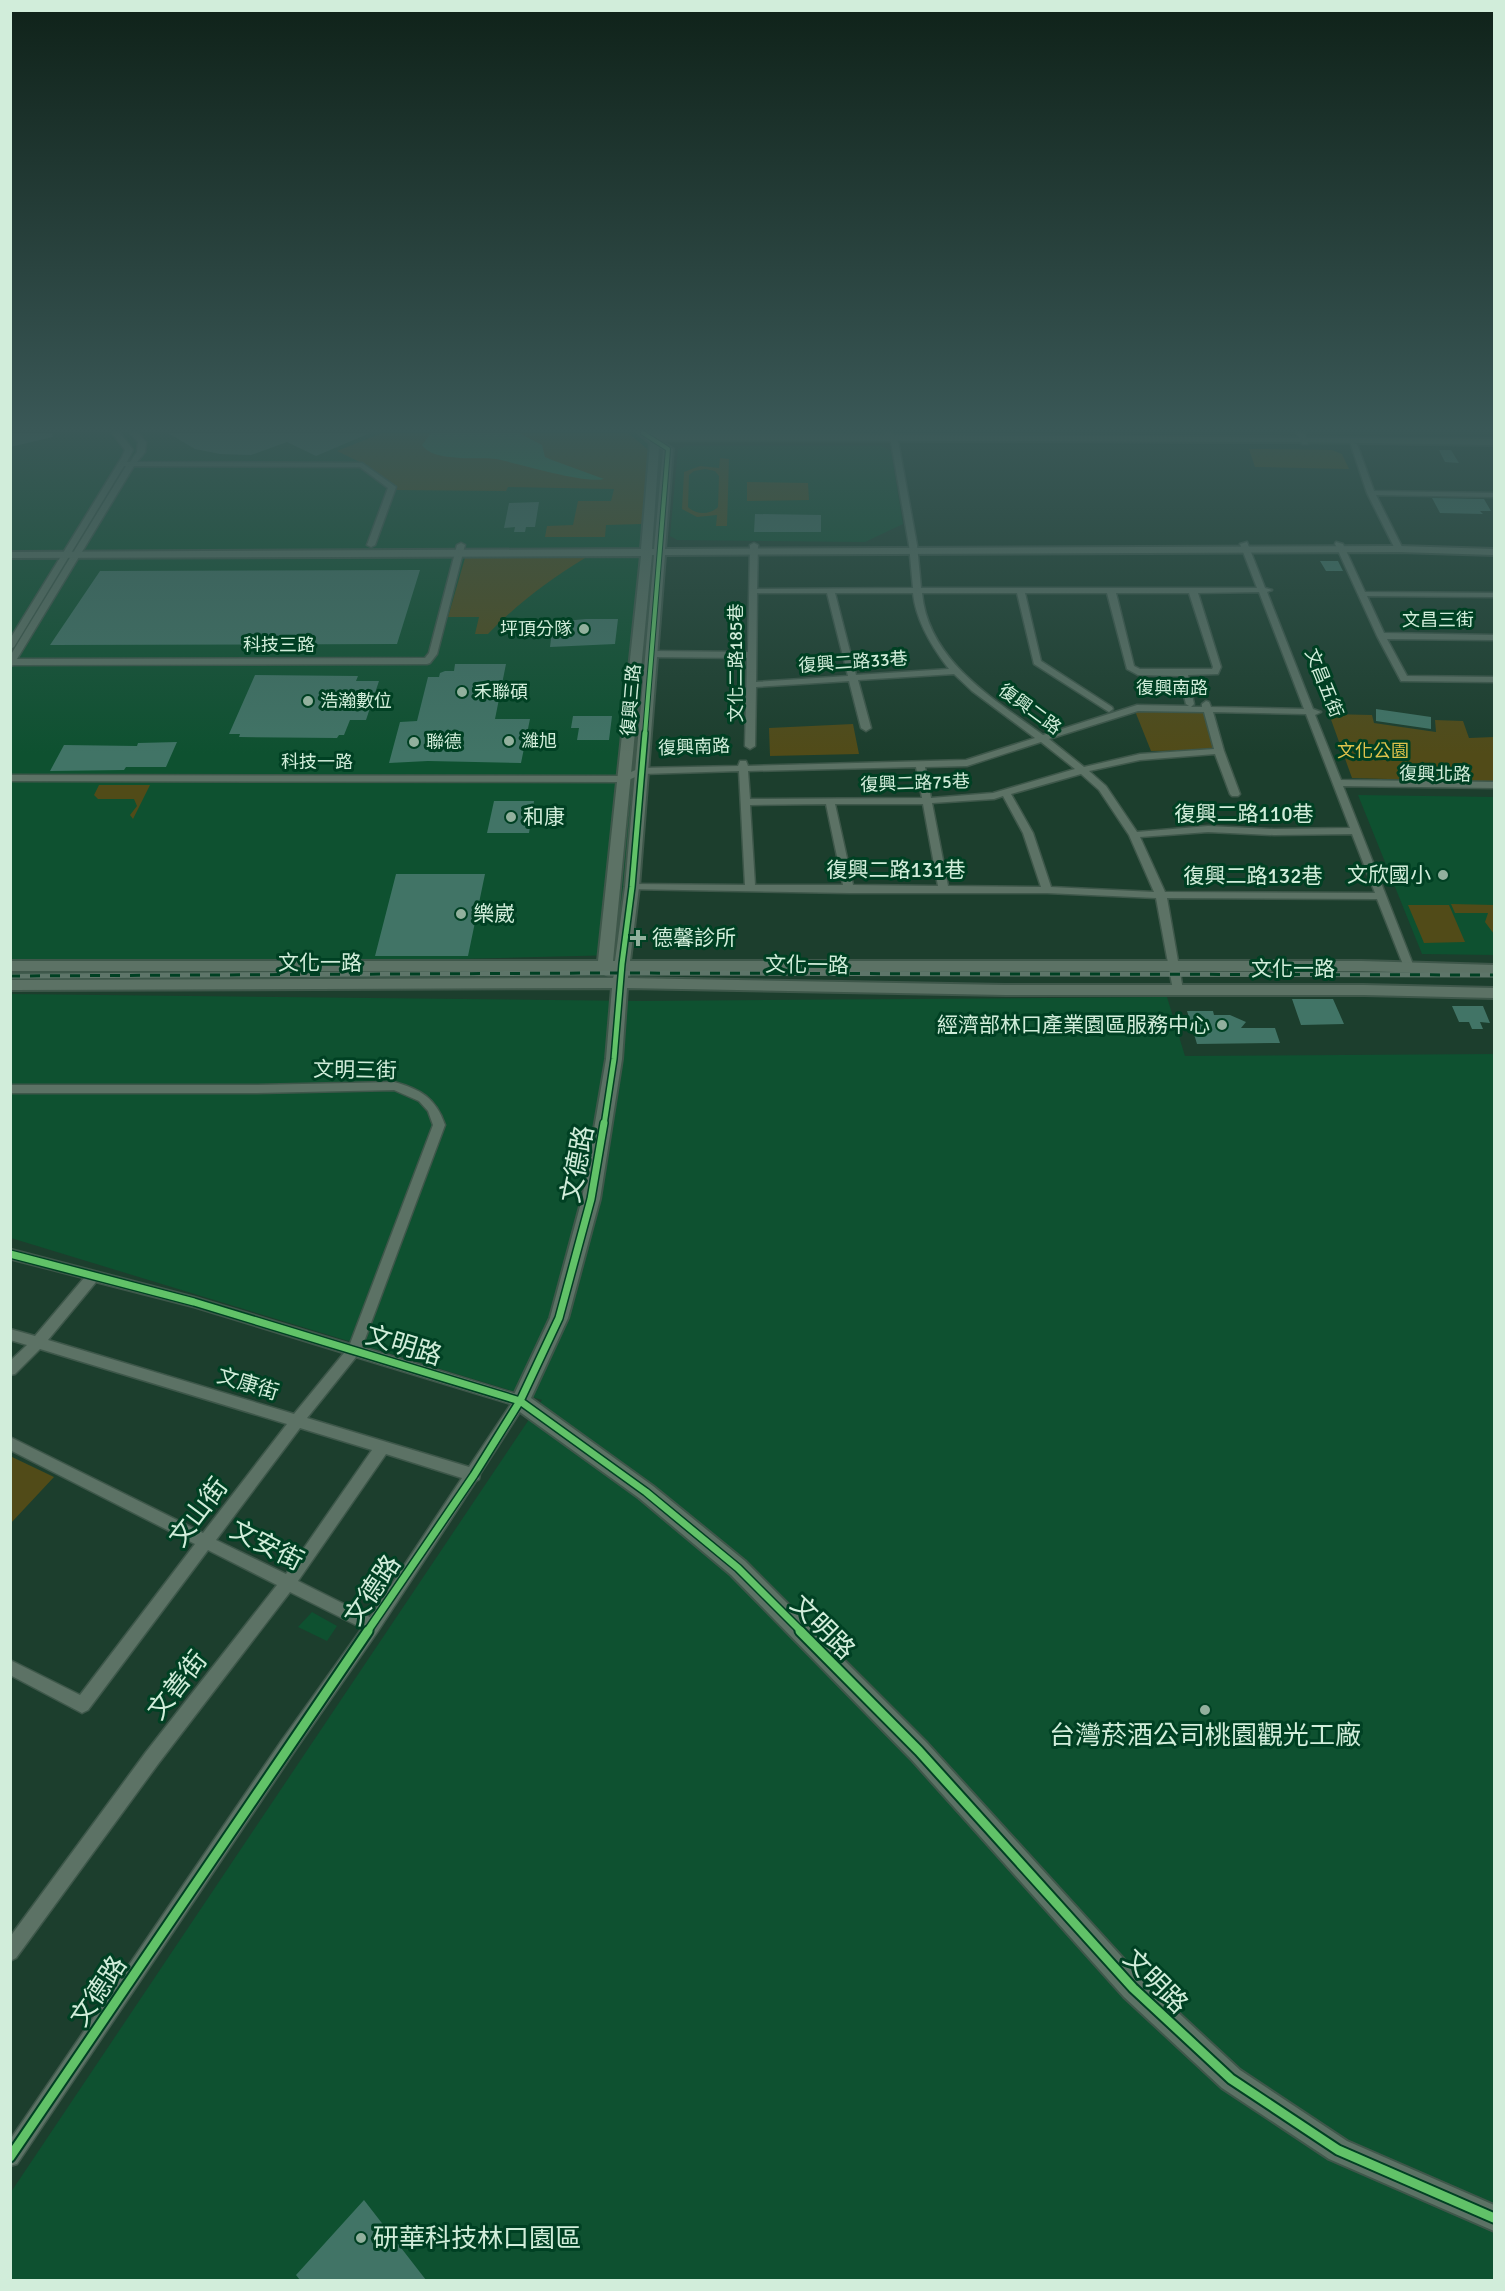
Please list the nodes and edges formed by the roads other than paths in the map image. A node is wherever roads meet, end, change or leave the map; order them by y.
1 (80, 540) edge
2 (82, 540) edge
3 (373, 540) edge
4 (653, 540) edge
5 (911, 540) edge
6 (1394, 540) edge
7 (371, 545) junction
8 (10, 546) edge
9 (1249, 547) junction
10 (1341, 547) junction
11 (1398, 547) junction
12 (1494, 547) edge
13 (653, 548) junction
14 (754, 548) junction
15 (913, 548) junction
16 (460, 549) junction
17 (75, 550) junction
18 (1494, 552) edge
19 (10, 555) edge
20 (917, 590) junction
21 (1265, 590) junction
22 (753, 591) junction
23 (830, 591) junction
24 (1021, 591) junction
25 (1111, 591) junction
26 (1193, 591) junction
27 (1362, 594) junction
28 (1492, 595) dead end
29 (1381, 636) junction
30 (1494, 637) edge
31 (10, 647) edge
32 (650, 654) junction
33 (753, 655) junction
34 (11, 663) edge
35 (956, 671) junction
36 (1183, 673) junction
37 (852, 679) junction
38 (1494, 680) edge
39 (753, 685) junction
40 (632, 703) junction
41 (646, 703) junction
42 (1190, 704) junction
43 (1207, 707) junction
44 (1108, 709) junction
45 (1314, 709) junction
46 (866, 728) dead end
47 (1039, 736) junction
48 (750, 746) dead end
49 (1010, 746) junction
50 (1219, 751) junction
51 (920, 765) junction
52 (743, 766) junction
53 (640, 768) junction
54 (1083, 770) junction
55 (10, 778) edge
56 (624, 779) junction
57 (1341, 785) junction
58 (1491, 788) edge
59 (1006, 793) junction
60 (1235, 794) dead end
61 (927, 801) junction
62 (745, 802) junction
63 (830, 803) junction
64 (1355, 831) junction
65 (1134, 835) junction
66 (632, 887) junction
67 (750, 889) junction
68 (849, 890) junction
69 (944, 890) junction
70 (1047, 890) junction
71 (1161, 894) junction
72 (1381, 896) junction
73 (605, 964) junction
74 (622, 964) junction
75 (10, 966) edge
76 (1173, 966) junction
77 (1409, 967) junction
78 (1494, 970) edge
79 (620, 983) junction
80 (10, 985) edge
81 (1178, 990) junction
82 (1494, 993) edge
83 (10, 1089) edge
84 (10, 1254) edge
85 (93, 1276) junction
86 (10, 1334) edge
87 (38, 1342) junction
88 (354, 1350) junction
89 (10, 1370) edge
90 (520, 1401) junction
91 (297, 1421) junction
92 (10, 1443) edge
93 (382, 1448) junction
94 (474, 1475) junction
95 (206, 1541) junction
96 (288, 1582) junction
97 (373, 1626) junction
98 (10, 1667) edge
99 (10, 1952) edge
100 (10, 2157) edge
101 (1494, 2218) edge

1 - 17 street
2 - 17 street
3 - 7 street
4 - 13 street, 復興三路
5 - 15 street, 復興二路
6 - 11 street
7 - 16 street
7 - 17 street
8 - 17 street
9 - 10 street
9 - 15 street
9 - 21 street, 文昌五街
10 - 11 street
10 - 27 street
11 - 12 street
11 - 18 street
13 - 14 street
13 - 16 street
13 - 32 street, 復興三路
13 - 40 street, 復興三路
14 - 15 street
14 - 22 street, 文化二路185巷
15 - 20 street, 復興二路
16 - 17 street
16 - 34 street, 科技三路
17 - 19 street
17 - 31 street
17 - 34 street
20 - 23 street
20 - 24 street
20 - 35 street, 復興二路
21 - 26 street
21 - 45 street, 文昌五街
22 - 23 street
22 - 33 street, 文化二路185巷
23 - 37 street
24 - 25 street
24 - 44 street
25 - 26 street
25 - 36 street
26 - 36 street
27 - 28 street
27 - 29 street
29 - 30 street, 文昌三街
29 - 38 street
32 - 33 street
32 - 41 street, 復興三路
33 - 39 street, 文化二路185巷
35 - 37 street, 復興二路33巷
35 - 47 street, 復興二路
36 - 42 street
37 - 39 street, 復興二路33巷
37 - 46 street
39 - 48 street, 文化二路185巷
40 - 41 street
40 - 56 street, 復興三路
41 - 53 street, 復興三路
42 - 43 street, 復興南路
42 - 44 street, 復興南路
43 - 45 street, 復興南路
43 - 47 street, 復興南路
43 - 50 street
44 - 47 street, 復興南路
45 - 57 street, 文昌五街
47 - 49 street, 復興南路
47 - 54 street, 復興二路
49 - 51 street, 復興南路
49 - 52 street, 復興南路
50 - 54 street, 復興二路75巷
50 - 60 street
51 - 52 street, 復興南路
51 - 61 street
52 - 53 street, 復興南路
52 - 62 street
53 - 56 street, 復興南路
53 - 66 street, 復興三路
54 - 59 street, 復興二路75巷
54 - 65 street, 復興二路
55 - 56 street, 科技一路
56 - 73 street, 復興三路
57 - 58 street, 復興北路
57 - 64 street, 文昌五街
59 - 61 street, 復興二路75巷
59 - 70 street
61 - 63 street, 復興二路75巷
61 - 69 street
62 - 63 street, 復興二路75巷
62 - 67 street
63 - 68 street
64 - 65 street, 復興二路110巷
64 - 72 street, 文昌五街
65 - 71 street, 復興二路
66 - 67 street, 復興二路131巷
66 - 74 street, 復興三路
67 - 68 street, 復興二路131巷
68 - 69 street, 復興二路131巷
69 - 70 street, 復興二路131巷
70 - 71 street, 復興二路131巷
71 - 72 street, 復興二路132巷
71 - 76 street, 復興二路
72 - 77 street, 文昌五街
73 - 74 street, 文化一路
73 - 75 street, 文化一路
73 - 79 street
74 - 76 street, 文化一路
74 - 79 street, 復興三路
76 - 77 street, 文化一路
76 - 81 street, 復興二路
77 - 78 street, 文化一路
79 - 80 street, 文化一路
79 - 81 street, 文化一路
79 - 90 street, 文德路
81 - 82 street, 文化一路
83 - 88 street, 文明三街
84 - 85 street, 文明路
85 - 87 street
85 - 88 street, 文明路
86 - 87 street, 文康街
87 - 89 street
87 - 91 street, 文康街
88 - 90 street, 文明路
88 - 91 street, 文山街
90 - 94 street, 文德路
90 - 101 street, 文明路
91 - 93 street, 文康街
91 - 95 street, 文山街
92 - 95 street, 文安街
93 - 94 street, 文康街
93 - 96 street, 文善街
94 - 97 street, 文德路
95 - 96 street, 文安街
95 - 98 street, 文山街
96 - 97 street, 文安街
96 - 99 street, 文善街
97 - 100 street, 文德路

